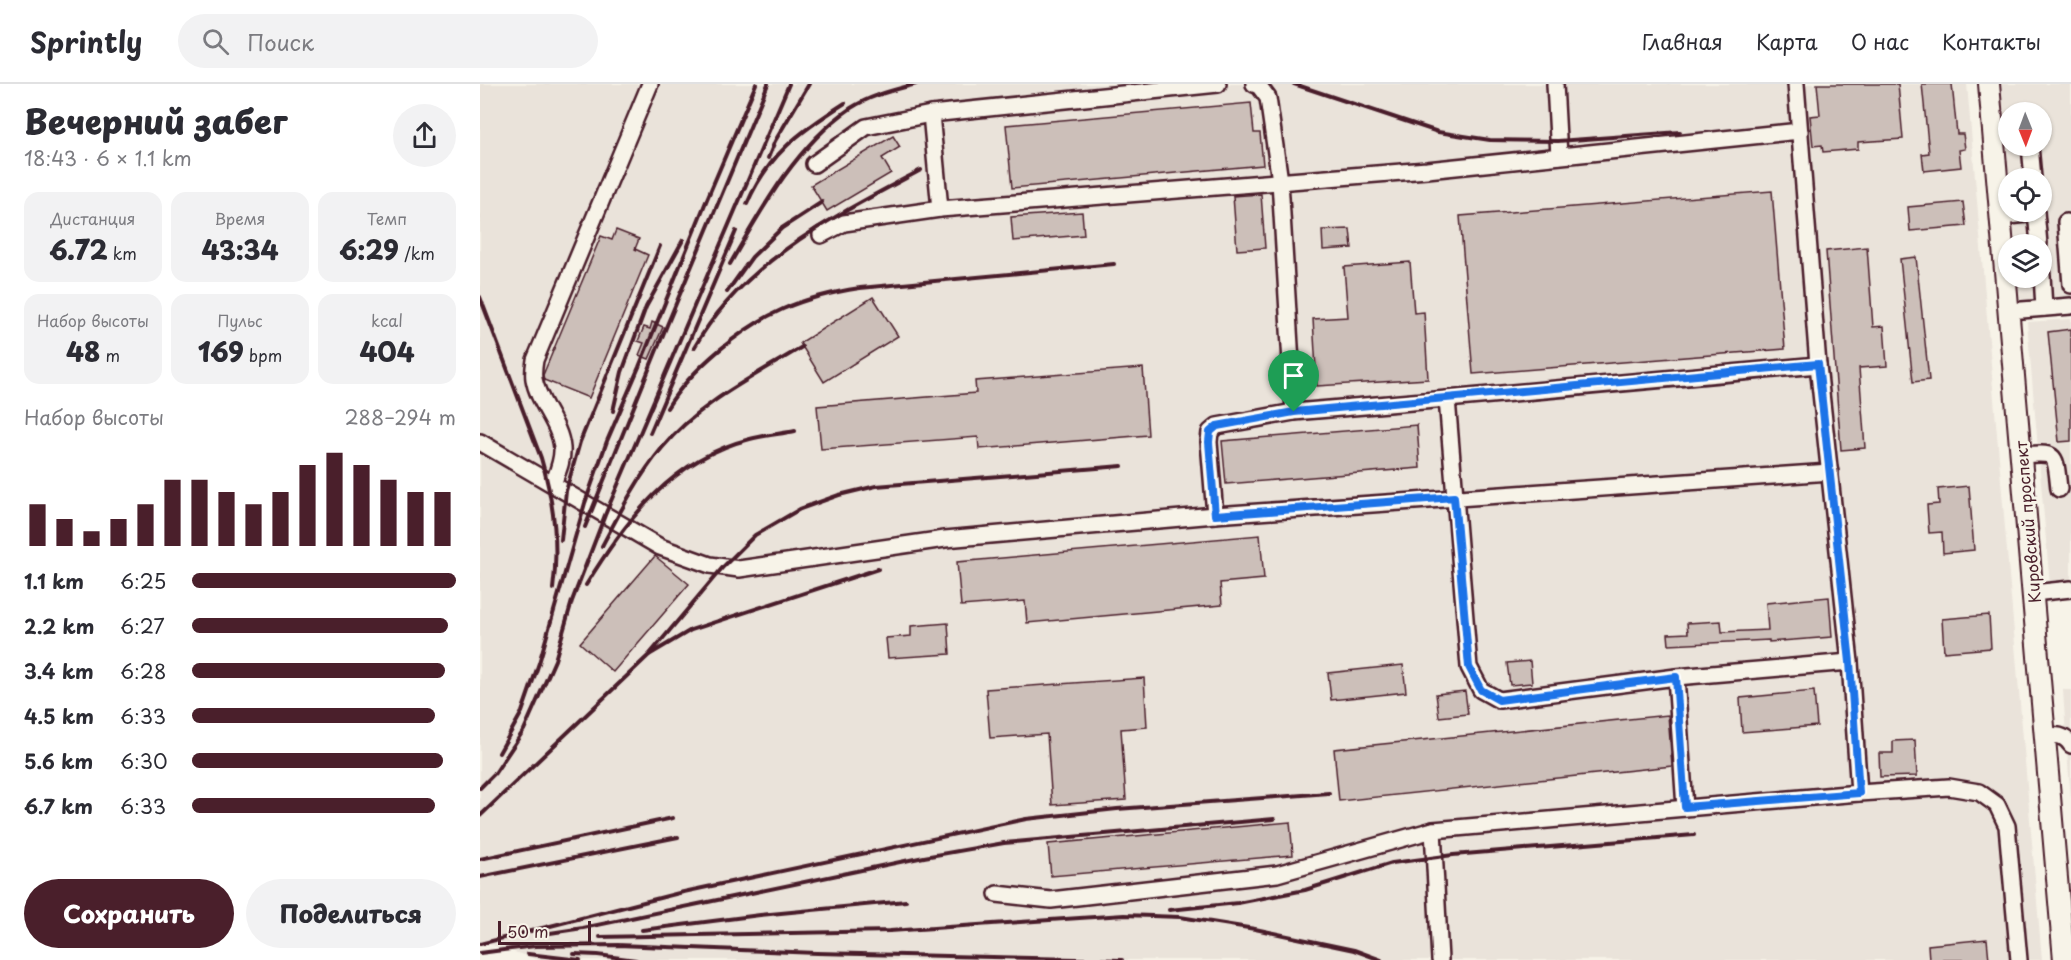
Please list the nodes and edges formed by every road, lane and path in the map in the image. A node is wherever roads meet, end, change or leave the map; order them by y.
1 (650, 84) edge
2 (1218, 84) edge
3 (1254, 84) edge
4 (1555, 84) edge
5 (1796, 84) edge
6 (1989, 84) edge
7 (931, 114) junction
8 (1800, 131) junction
9 (1558, 156) junction
10 (814, 164) dead end
11 (1280, 181) junction
12 (1998, 184) edge
13 (940, 209) junction
14 (2001, 222) edge
15 (2066, 222) dead end
16 (821, 235) dead end
17 (2071, 285) edge
18 (2043, 288) edge
19 (2071, 306) edge
20 (2044, 308) junction
21 (2009, 311) junction
22 (1818, 364) junction
23 (1447, 399) junction
24 (1294, 412) junction
25 (480, 442) edge
26 (2021, 454) junction
27 (1830, 472) junction
28 (553, 484) junction
29 (2059, 489) dead end
30 (1454, 497) junction
31 (1215, 515) junction
32 (2071, 589) edge
33 (2033, 593) junction
34 (1850, 662) junction
35 (1676, 677) junction
36 (2044, 736) junction
37 (2071, 745) edge
38 (1859, 793) junction
39 (1685, 807) junction
40 (1433, 830) junction
41 (997, 894) dead end
42 (1440, 960) edge
43 (2019, 960) edge
44 (2064, 960) edge

1 - 28 street
2 - 7 street
3 - 11 street
4 - 9 street
5 - 8 street
6 - 12 main road, Кировский проспект
7 - 10 street
7 - 13 street
8 - 9 street
8 - 22 street
9 - 11 street
11 - 13 street
11 - 24 street
13 - 16 street
14 - 21 main road, Кировский проспект
15 - 17 street
18 - 20 street
19 - 20 street
20 - 21 street
21 - 26 main road, Кировский проспект
22 - 23 street
22 - 27 street
23 - 24 street
23 - 30 street
24 - 31 street
25 - 28 street
26 - 29 street
26 - 33 main road, Кировский проспект
27 - 30 street
27 - 34 street
28 - 31 street
30 - 31 street
30 - 35 street
32 - 33 street
33 - 36 main road, Кировский проспект
34 - 35 street
34 - 38 street
35 - 39 street
36 - 37 street
36 - 44 main road, Кировский проспект
38 - 39 street
38 - 43 street
39 - 40 street
40 - 41 street
40 - 42 street

